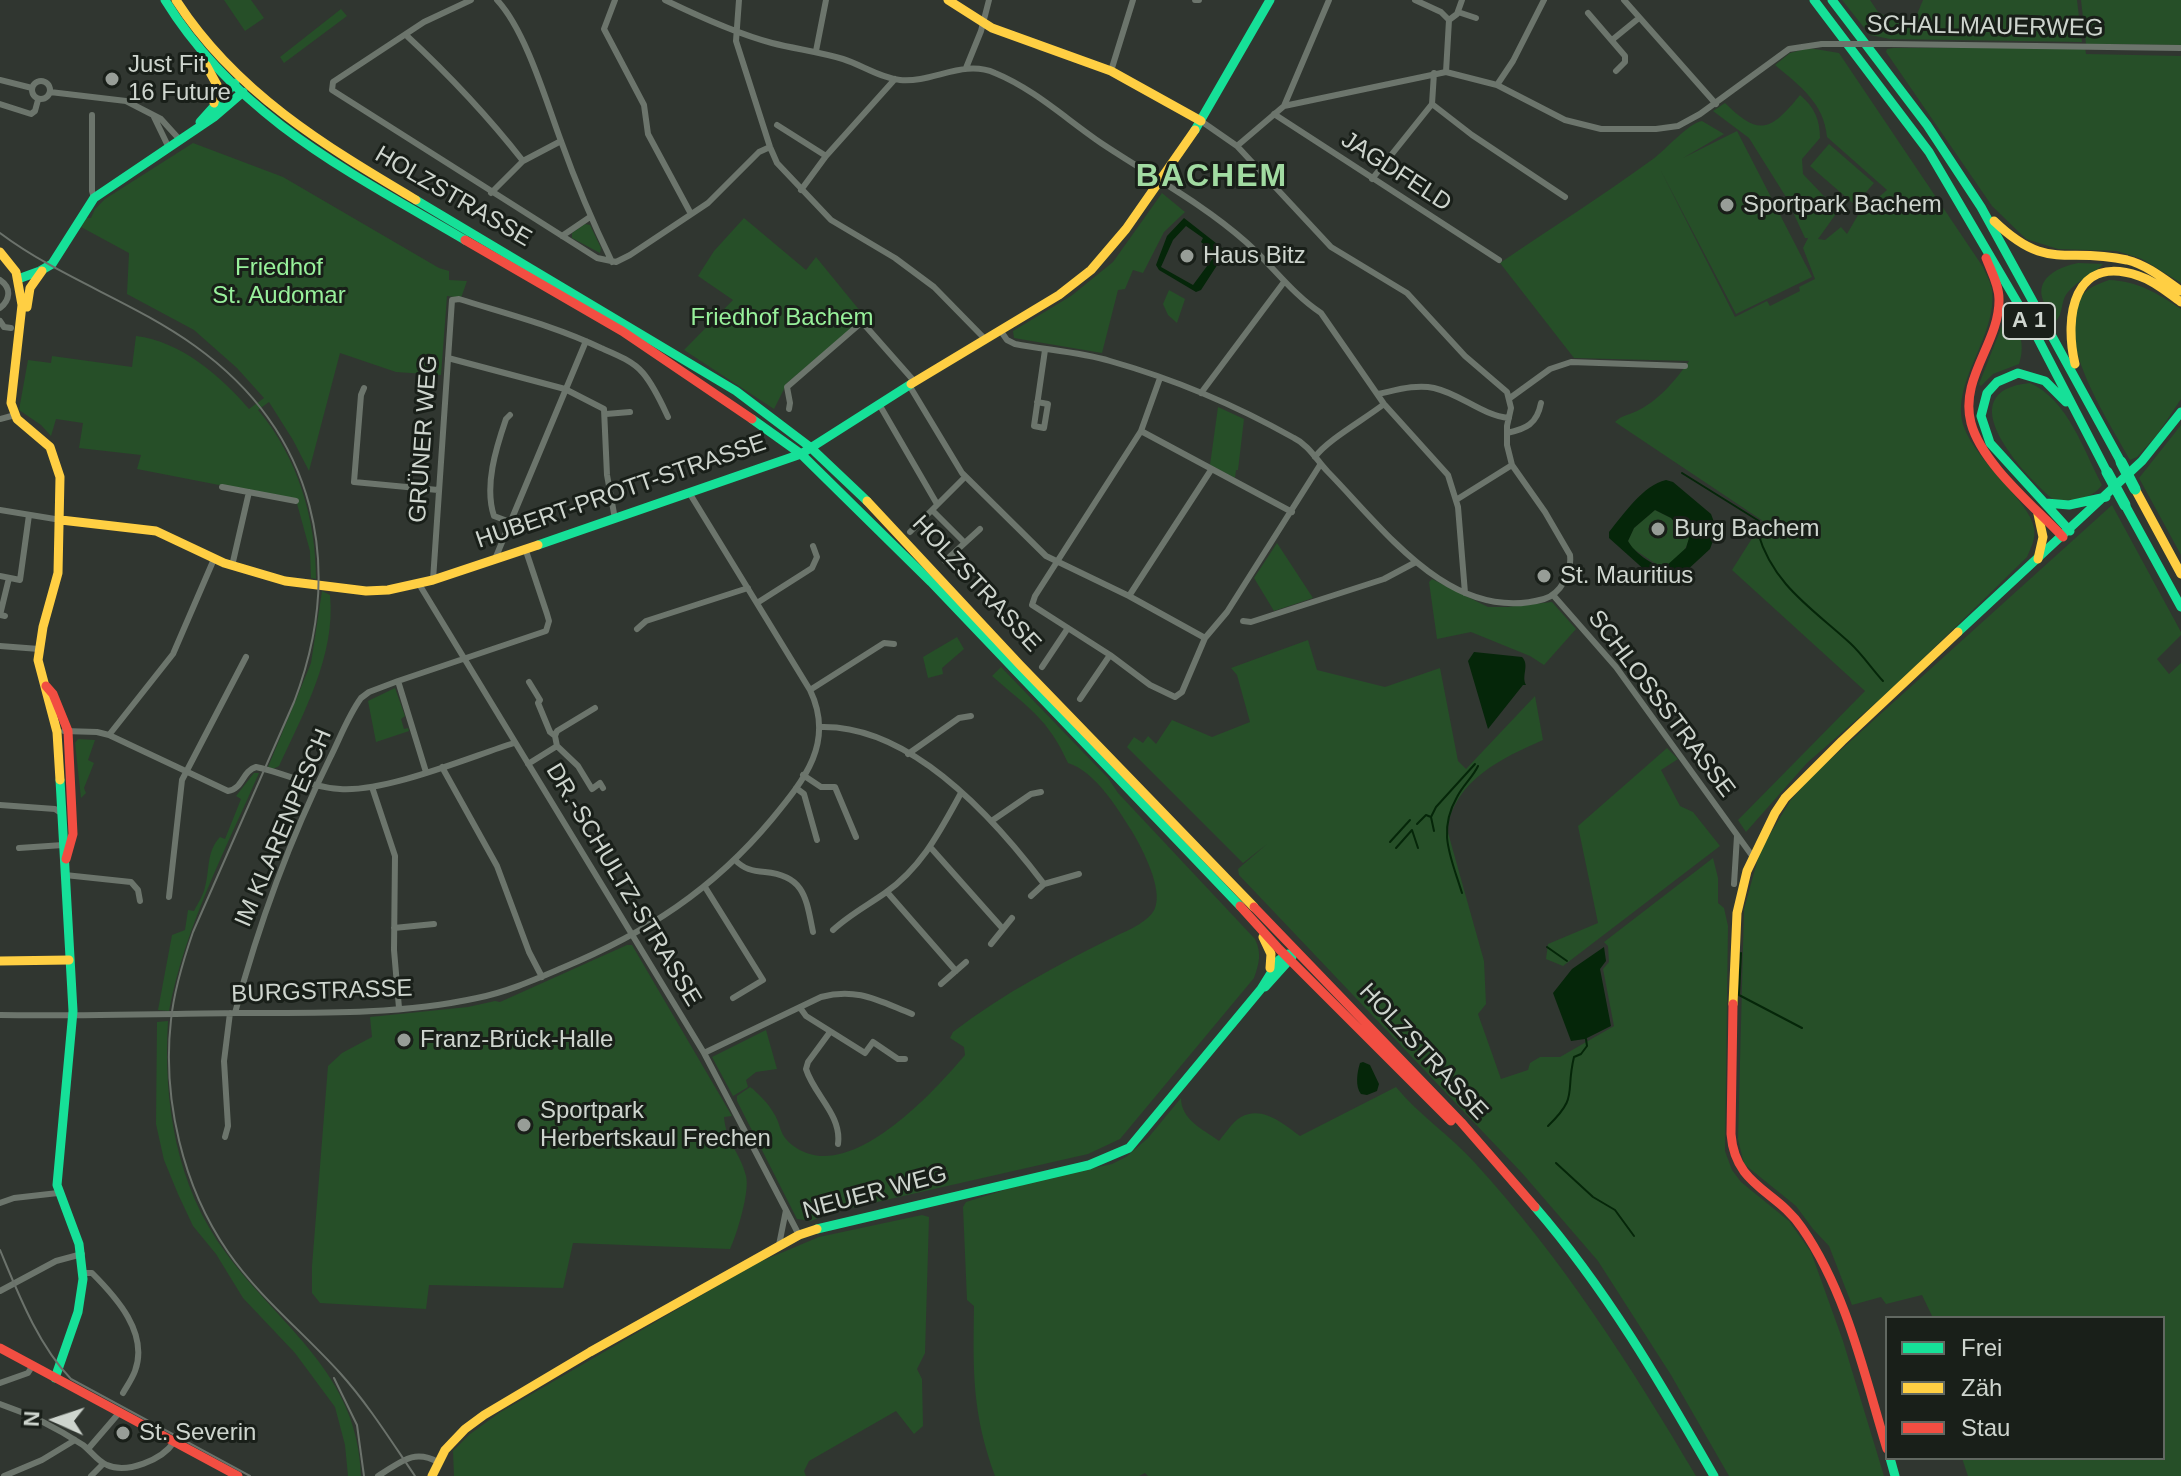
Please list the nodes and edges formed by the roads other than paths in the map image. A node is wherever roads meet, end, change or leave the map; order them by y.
1 (165, 0) edge
2 (176, 0) edge
3 (471, 0) edge
4 (497, 0) edge
5 (615, 0) edge
6 (665, 0) edge
7 (739, 0) edge
8 (826, 0) edge
9 (948, 0) edge
10 (989, 0) edge
11 (1133, 0) edge
12 (1270, 0) edge
13 (1329, 0) edge
14 (1415, 0) edge
15 (1462, 0) edge
16 (1544, 0) edge
17 (1624, 0) edge
18 (1814, 0) edge
19 (1832, 0) edge
20 (1458, 12) junction
21 (1588, 13) dead end
22 (1476, 18) dead end
23 (1639, 18) junction
24 (1449, 20) junction
25 (983, 23) junction
26 (737, 32) junction
27 (406, 35) junction
28 (1612, 40) junction
29 (2181, 48) edge
30 (816, 51) junction
31 (201, 54) junction
32 (966, 68) junction
33 (1111, 71) junction
34 (1616, 71) dead end
35 (1446, 72) junction
36 (1434, 73) junction
37 (895, 79) junction
38 (0, 80) edge
39 (1497, 85) junction
40 (240, 86) junction
41 (32, 88) junction
42 (50, 92) junction
43 (38, 100) junction
44 (0, 104) edge
45 (1432, 104) junction
46 (1716, 104) junction
47 (213, 106) junction
48 (1284, 106) junction
49 (1274, 114) junction
50 (92, 115) dead end
51 (154, 117) junction
52 (1201, 121) junction
53 (777, 125) dead end
54 (192, 131) junction
55 (791, 135) junction
56 (781, 137) dead end
57 (180, 140) junction
58 (561, 141) junction
59 (1237, 146) junction
60 (770, 147) junction
61 (169, 148) junction
62 (826, 156) junction
63 (523, 161) junction
64 (1372, 179) junction
65 (1160, 180) junction
66 (801, 190) junction
67 (491, 193) junction
68 (1565, 197) dead end
69 (94, 198) junction
70 (1981, 207) junction
71 (691, 214) junction
72 (590, 217) junction
73 (1973, 223) junction
74 (562, 236) junction
75 (0, 252) edge
76 (1499, 260) dead end
77 (612, 262) junction
78 (42, 271) junction
79 (18, 279) junction
80 (0, 280) edge
81 (1284, 282) junction
82 (2181, 291) edge
83 (2181, 302) edge
84 (0, 308) edge
85 (0, 321) edge
86 (16, 330) junction
87 (1000, 330) junction
88 (984, 338) junction
89 (586, 341) junction
90 (1045, 350) junction
91 (448, 358) junction
92 (1685, 366) dead end
93 (1160, 378) junction
94 (911, 383) junction
95 (364, 388) dead end
96 (2082, 388) junction
97 (565, 389) junction
98 (1201, 393) junction
99 (1378, 394) junction
100 (1510, 398) junction
101 (1037, 402) dead end
102 (1541, 403) dead end
103 (879, 404) junction
104 (1384, 404) junction
105 (789, 409) dead end
106 (630, 412) dead end
107 (2181, 412) edge
108 (606, 414) junction
109 (15, 415) junction
110 (510, 415) dead end
111 (668, 417) dead end
112 (1509, 418) junction
113 (0, 419) edge
114 (2081, 421) junction
115 (1141, 431) junction
116 (1507, 433) junction
117 (806, 450) junction
118 (1315, 457) junction
119 (1320, 465) junction
120 (1512, 465) junction
121 (1211, 470) junction
122 (965, 477) junction
123 (222, 487) dead end
124 (438, 490) junction
125 (249, 492) junction
126 (690, 494) junction
127 (2106, 497) junction
128 (1456, 500) junction
129 (296, 501) dead end
130 (937, 504) junction
131 (2040, 504) junction
132 (0, 510) edge
133 (932, 510) junction
134 (1292, 512) junction
135 (29, 515) junction
136 (615, 519) junction
137 (61, 520) junction
138 (510, 522) junction
139 (980, 529) dead end
140 (910, 532) dead end
141 (2066, 534) junction
142 (964, 542) junction
143 (813, 546) dead end
144 (525, 548) junction
145 (214, 559) junction
146 (495, 559) junction
147 (2038, 559) junction
148 (945, 561) dead end
149 (1416, 562) junction
150 (1056, 563) junction
151 (232, 566) junction
152 (2181, 574) edge
153 (0, 576) edge
154 (9, 578) junction
155 (433, 580) junction
156 (419, 584) junction
157 (748, 588) junction
158 (1465, 593) junction
159 (1553, 595) junction
160 (1129, 596) junction
161 (757, 603) junction
162 (2181, 607) edge
163 (5, 616) dead end
164 (1243, 621) dead end
165 (1068, 628) junction
166 (637, 629) dead end
167 (1205, 638) junction
168 (894, 644) dead end
169 (0, 646) edge
170 (39, 649) junction
171 (1110, 655) junction
172 (246, 657) dead end
173 (464, 659) junction
174 (1042, 667) dead end
175 (398, 681) junction
176 (529, 682) dead end
177 (810, 690) junction
178 (1080, 699) dead end
179 (595, 708) dead end
180 (971, 716) dead end
181 (821, 727) junction
182 (62, 732) junction
183 (109, 735) junction
184 (555, 736) junction
185 (514, 743) junction
186 (557, 746) junction
187 (908, 754) junction
188 (528, 764) junction
189 (442, 767) junction
190 (426, 772) junction
191 (184, 773) junction
192 (803, 775) junction
193 (316, 786) junction
194 (372, 787) junction
195 (603, 788) dead end
196 (796, 788) junction
197 (1041, 792) dead end
198 (961, 793) junction
199 (0, 805) edge
200 (67, 814) junction
201 (993, 820) junction
202 (1737, 836) junction
203 (856, 837) dead end
204 (817, 840) dead end
205 (63, 845) junction
206 (19, 848) dead end
207 (931, 848) junction
208 (1753, 857) junction
209 (735, 860) junction
210 (65, 869) junction
211 (1079, 874) dead end
212 (1044, 884) junction
213 (1734, 884) dead end
214 (705, 887) junction
215 (887, 892) junction
216 (1031, 896) dead end
217 (169, 897) dead end
218 (140, 901) dead end
219 (1012, 918) dead end
220 (434, 924) dead end
221 (1255, 924) junction
222 (394, 928) junction
223 (1003, 929) junction
224 (833, 930) dead end
225 (813, 932) dead end
226 (632, 935) junction
227 (991, 944) dead end
228 (1290, 955) junction
229 (69, 960) junction
230 (0, 961) edge
231 (966, 962) dead end
232 (956, 971) junction
233 (1272, 975) junction
234 (1307, 976) junction
235 (542, 977) junction
236 (941, 984) dead end
237 (733, 998) dead end
238 (399, 1008) junction
239 (801, 1009) junction
240 (232, 1013) junction
241 (912, 1014) dead end
242 (0, 1015) edge
243 (73, 1016) junction
244 (830, 1032) junction
245 (704, 1053) junction
246 (905, 1059) dead end
247 (225, 1137) dead end
248 (1476, 1141) junction
249 (838, 1144) dead end
250 (58, 1193) junction
251 (0, 1203) edge
252 (786, 1210) junction
253 (799, 1235) junction
254 (779, 1245) junction
255 (82, 1254) junction
256 (85, 1273) junction
257 (0, 1291) edge
258 (0, 1348) edge
259 (33, 1365) junction
260 (55, 1378) junction
261 (0, 1383) edge
262 (123, 1393) dead end
263 (0, 1404) edge
264 (119, 1413) junction
265 (75, 1440) junction
266 (174, 1442) junction
267 (1885, 1442) edge
268 (88, 1449) junction
269 (438, 1462) junction
270 (103, 1464) junction
271 (4, 1476) edge
272 (91, 1476) edge
273 (238, 1476) edge
274 (378, 1476) edge
275 (432, 1476) edge
276 (1714, 1476) edge

1 - 31 main road, HOLZSTRASSE
2 - 40 main road, HOLZSTRASSE
3 - 27 street
4 - 58 street
5 - 71 street
6 - 26 street
7 - 26 street
8 - 30 street
9 - 25 main road
10 - 25 street
11 - 33 street
12 - 52 main road, HUBERT-PROTT-STRASSE
13 - 48 street
14 - 24 street
15 - 20 street
16 - 39 street
17 - 23 street
18 - 73 main road, A 1
19 - 70 main road, A 1
20 - 22 street
20 - 24 street
21 - 28 street
23 - 28 street
23 - 46 street
24 - 35 street
25 - 32 street
25 - 33 main road
26 - 30 street
26 - 60 street
27 - 63 street
27 - 67 street
28 - 34 street
29 - 46 street, SCHALLMAUERWEG, bridge
30 - 37 street
31 - 40 main road, HOLZSTRASSE
31 - 47 main road, HOLZSTRASSE
32 - 37 street
32 - 65 street
33 - 52 main road
35 - 36 street
35 - 39 street
36 - 45 street
36 - 48 street
37 - 62 street
38 - 41 street
39 - 46 street
40 - 47 main road
40 - 54 main road
40 - 117 main road, HOLZSTRASSE
41 - 42 street
41 - 43 street
42 - 43 street
42 - 51 street
43 - 44 street
45 - 64 street
45 - 68 street
47 - 54 main road
48 - 49 street
49 - 59 street
49 - 64 street, JAGDFELD
50 - 69 street
51 - 57 street
51 - 61 street
52 - 59 street
52 - 65 main road, HUBERT-PROTT-STRASSE
53 - 55 street
54 - 57 main road
55 - 56 street
55 - 62 street
57 - 61 main road
58 - 63 street
58 - 72 street
59 - 100 street
60 - 66 street
60 - 71 street
61 - 69 main road
62 - 66 street
63 - 67 street
64 - 76 street, JAGDFELD
65 - 81 street
65 - 87 main road, HUBERT-PROTT-STRASSE
66 - 88 street
67 - 74 street
69 - 78 main road
70 - 82 main road
70 - 96 main road, A 1
71 - 77 street
72 - 74 street
72 - 77 street
73 - 114 main road, A 1
73 - 131 main road
74 - 77 street
75 - 79 main road
78 - 79 main road
78 - 86 main road
79 - 86 main road
80 - 84 street
81 - 98 street
81 - 99 street
83 - 96 main road
85 - 86 street
86 - 109 main road
87 - 88 main road, HUBERT-PROTT-STRASSE
87 - 90 street
88 - 94 main road, HUBERT-PROTT-STRASSE
89 - 91 street, GRÜNER WEG
89 - 97 street
89 - 111 street
90 - 93 street
90 - 101 street
91 - 97 street
91 - 124 street, GRÜNER WEG
92 - 100 street
93 - 98 street
93 - 115 street
94 - 103 main road, HUBERT-PROTT-STRASSE
94 - 105 street
94 - 122 street
95 - 124 street
96 - 152 main road, A 1, bridge
97 - 108 street
97 - 138 street
98 - 118 street
99 - 104 street
99 - 112 street
100 - 112 street
102 - 116 street
103 - 117 main road, HUBERT-PROTT-STRASSE
103 - 130 street
104 - 118 street
104 - 128 street
106 - 108 street
107 - 127 main road
108 - 136 street
109 - 113 street
109 - 137 main road
110 - 138 street
112 - 116 street
114 - 131 main road
114 - 162 main road, A 1, bridge
115 - 121 street
115 - 150 street
116 - 120 street
117 - 126 main road, HUBERT-PROTT-STRASSE
117 - 221 main road, HOLZSTRASSE
117 - 228 main road, HOLZSTRASSE
118 - 119 street
119 - 134 street
119 - 149 street
120 - 128 street
120 - 159 street
121 - 134 street
121 - 160 street
122 - 130 street
122 - 150 street
123 - 125 street
124 - 155 street, GRÜNER WEG
125 - 129 street
125 - 151 street
126 - 136 main road, HUBERT-PROTT-STRASSE
126 - 157 street
127 - 131 main road
127 - 141 main road
128 - 158 street
130 - 133 street
131 - 141 main road
131 - 147 main road
132 - 135 street
133 - 140 street
133 - 142 street
134 - 167 street
135 - 137 street
135 - 154 street
136 - 144 main road, HUBERT-PROTT-STRASSE
137 - 145 main road, HUBERT-PROTT-STRASSE
137 - 170 main road
138 - 146 street
139 - 142 street
141 - 147 main road
142 - 148 street
143 - 161 street
144 - 146 main road, HUBERT-PROTT-STRASSE
144 - 173 street, IM KLARENPESCH
145 - 151 main road, HUBERT-PROTT-STRASSE
145 - 183 street
146 - 155 main road, HUBERT-PROTT-STRASSE
147 - 208 main road
149 - 158 street
149 - 164 street
150 - 160 street
150 - 165 street
151 - 156 main road, HUBERT-PROTT-STRASSE
153 - 154 street
154 - 163 street
155 - 156 main road, HUBERT-PROTT-STRASSE
156 - 173 street, DR.-SCHULTZ-STRASSE
157 - 161 street
157 - 166 street
158 - 159 street
159 - 202 street, SCHLOSSSTRASSE
160 - 167 street
161 - 177 street
165 - 171 street
165 - 174 street
167 - 171 street
168 - 177 street
169 - 170 street
170 - 182 main road
171 - 178 street
172 - 191 street
173 - 175 street, IM KLARENPESCH
173 - 185 street, DR.-SCHULTZ-STRASSE
175 - 190 street
175 - 193 street, IM KLARENPESCH
176 - 184 street
177 - 181 street
179 - 184 street
180 - 187 street
181 - 187 street
181 - 192 street, BURGSTRASSE
182 - 183 street
182 - 200 main road
183 - 191 street
184 - 186 street
185 - 188 street, DR.-SCHULTZ-STRASSE
185 - 189 street
186 - 188 street
186 - 195 street
187 - 198 street
188 - 226 street, DR.-SCHULTZ-STRASSE
189 - 190 street
189 - 235 street
190 - 194 street
191 - 193 street
191 - 217 street
192 - 196 street, BURGSTRASSE
192 - 203 street
193 - 194 street
193 - 240 street, IM KLARENPESCH
194 - 222 street
196 - 204 street
196 - 209 street, BURGSTRASSE
197 - 201 street
198 - 201 street
198 - 207 street
199 - 200 street
200 - 205 main road
200 - 210 main road
201 - 212 street
202 - 208 street, SCHLOSSSTRASSE
202 - 213 street
205 - 206 street
205 - 210 main road
207 - 215 street
207 - 223 street
208 - 267 main road
209 - 214 street, BURGSTRASSE
209 - 225 street
210 - 218 street
210 - 229 main road
211 - 212 street
212 - 216 street
214 - 226 street, BURGSTRASSE
214 - 237 street
215 - 224 street
215 - 232 street
219 - 223 street
220 - 222 street
221 - 228 main road, HOLZSTRASSE
221 - 233 main road
222 - 238 street
223 - 227 street
226 - 235 street, BURGSTRASSE
226 - 245 street, DR.-SCHULTZ-STRASSE
228 - 233 main road, NEUER WEG
228 - 234 main road, HOLZSTRASSE
228 - 248 main road, HOLZSTRASSE
229 - 230 main road
229 - 243 main road
231 - 232 street
232 - 236 street
233 - 234 main road
233 - 253 main road, NEUER WEG
234 - 248 main road, HOLZSTRASSE
235 - 238 street, BURGSTRASSE
238 - 240 street, BURGSTRASSE
239 - 241 street
239 - 244 street
239 - 245 street
240 - 243 street, BURGSTRASSE
240 - 247 street, IM KLARENPESCH
242 - 243 street, BURGSTRASSE
243 - 250 main road
244 - 246 street
244 - 249 street
245 - 252 street, DR.-SCHULTZ-STRASSE
248 - 276 main road
250 - 251 street
250 - 255 main road
252 - 253 street, DR.-SCHULTZ-STRASSE
252 - 254 street
253 - 254 main road, NEUER WEG
254 - 269 main road, NEUER WEG
255 - 256 main road
255 - 257 street
256 - 260 main road
256 - 262 street
258 - 259 main road
259 - 260 main road
259 - 261 street
260 - 264 main road
263 - 265 street
264 - 266 main road
264 - 268 street
265 - 268 street
265 - 271 street
266 - 270 street
266 - 273 main road
268 - 270 street
269 - 274 street
269 - 275 main road, NEUER WEG
270 - 272 street

